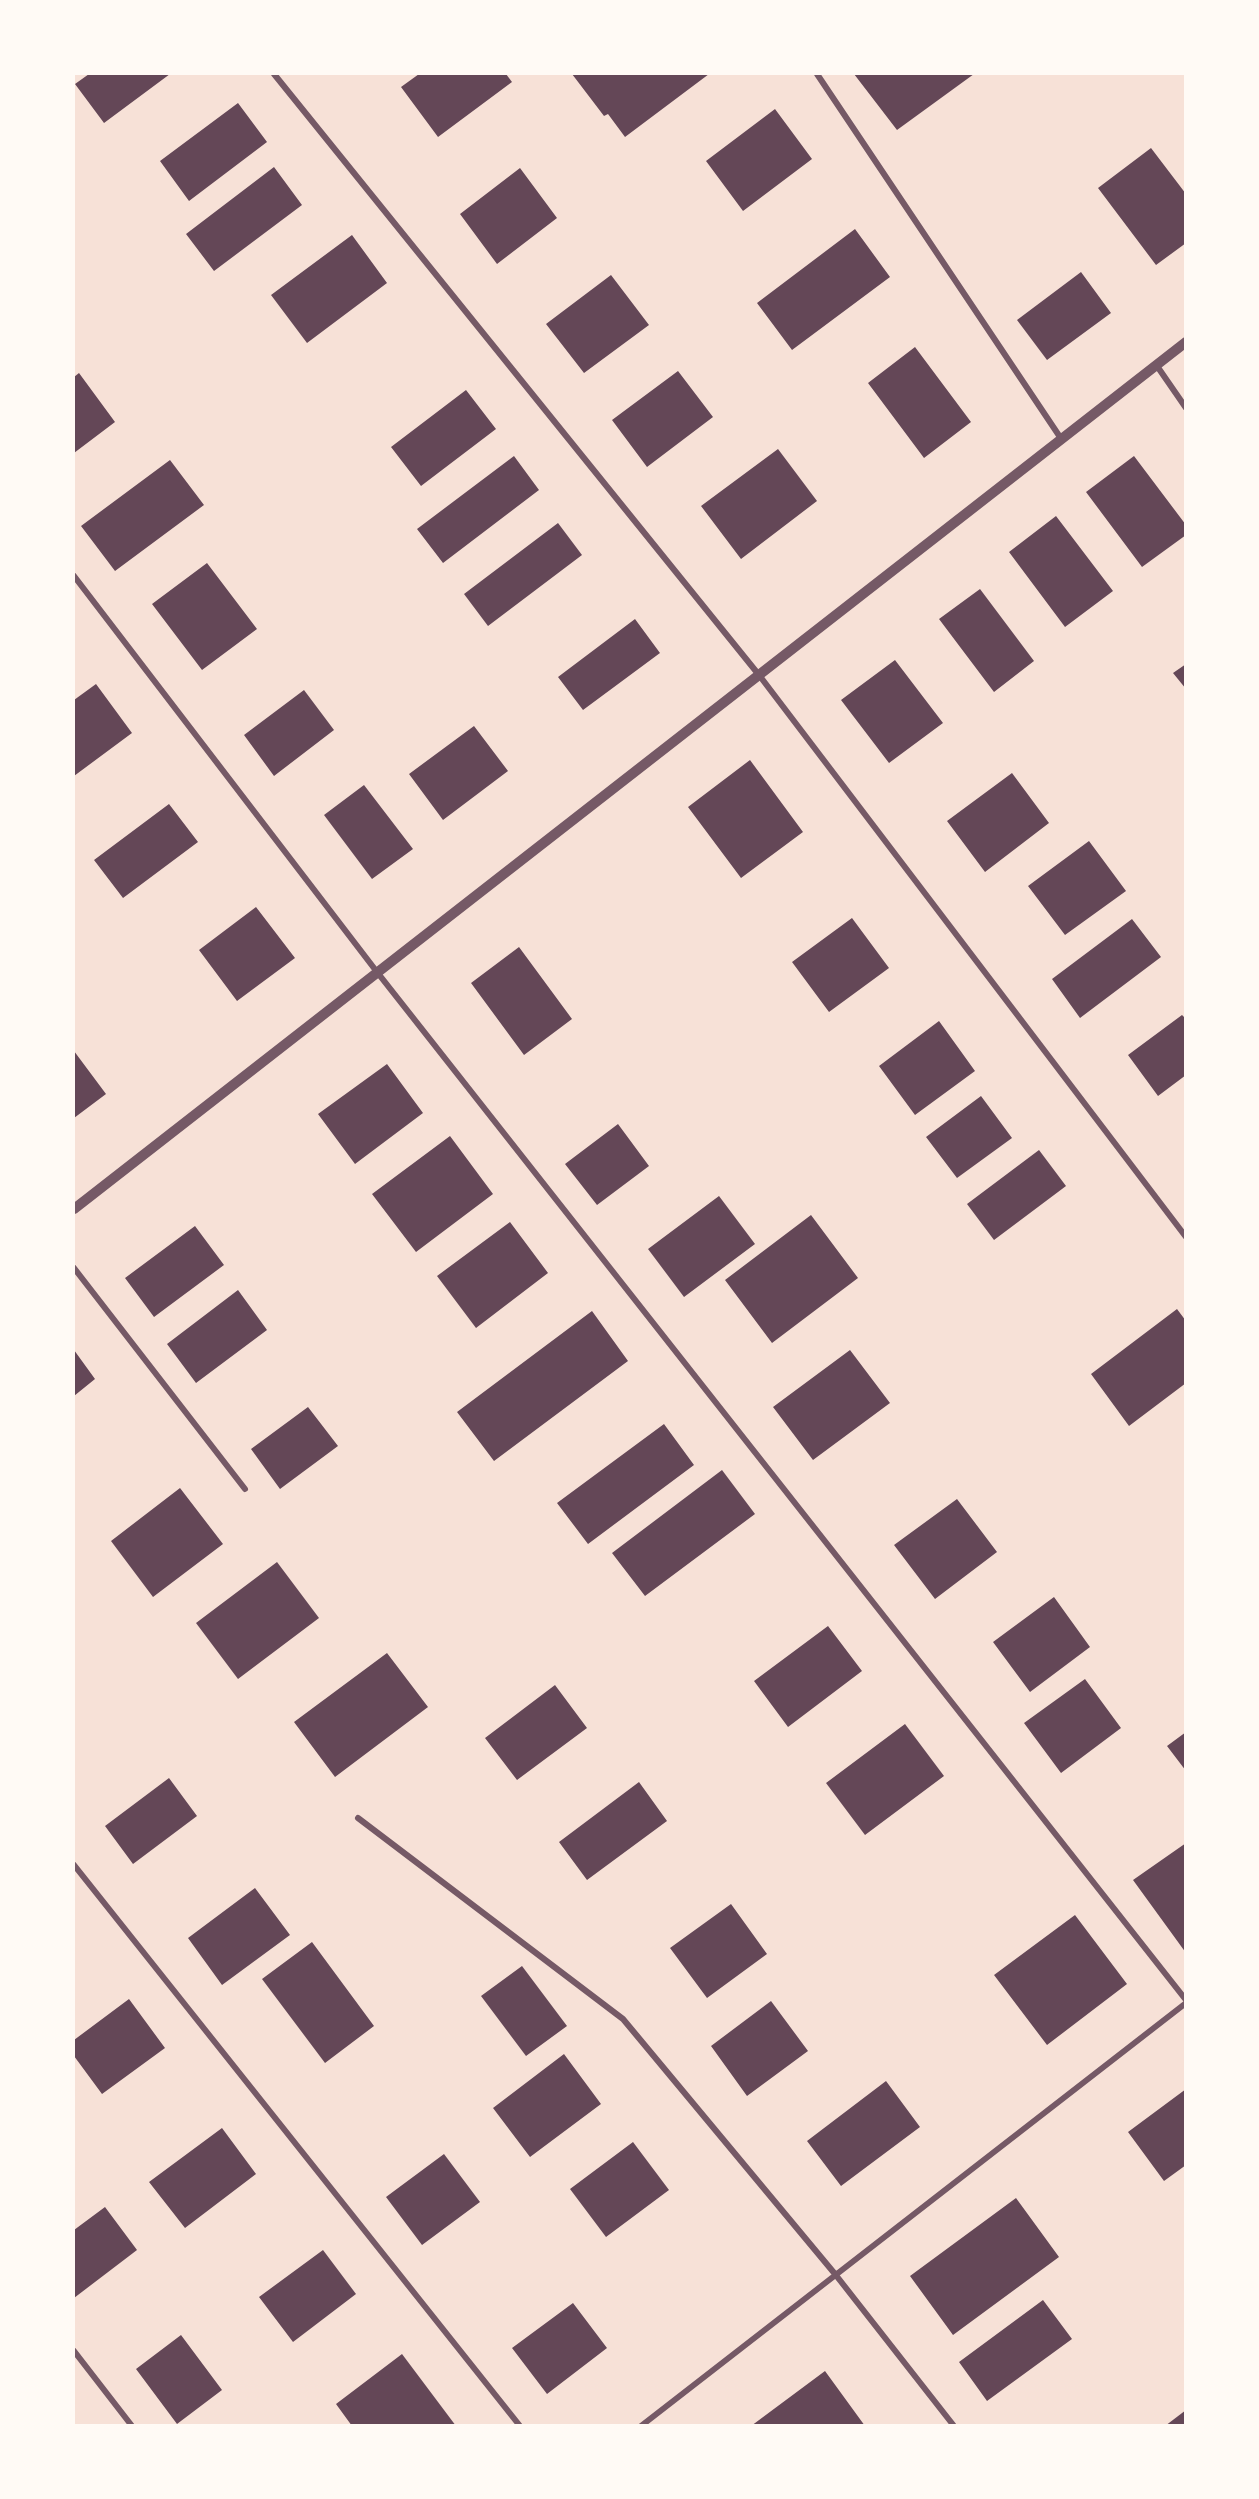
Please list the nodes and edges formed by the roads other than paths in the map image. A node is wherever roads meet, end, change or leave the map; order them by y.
1 (274, 74) edge
2 (817, 74) edge
3 (1185, 342) edge
4 (1157, 366) junction
5 (1185, 408) edge
6 (1062, 440) junction
7 (74, 576) edge
8 (759, 675) junction
9 (377, 972) junction
10 (74, 1209) edge
11 (1185, 1237) edge
12 (74, 1268) edge
13 (246, 1489) dead end
14 (358, 1818) dead end
15 (74, 1864) edge
16 (1185, 2002) edge
17 (835, 2274) junction
18 (74, 2351) edge
19 (132, 2426) edge
20 (520, 2426) edge
21 (641, 2426) edge
22 (954, 2426) edge

1 - 8 street
2 - 6 street
3 - 4 street
4 - 5 street
4 - 6 street
6 - 8 street
7 - 9 street
8 - 9 street
8 - 11 street
9 - 10 street
9 - 16 street
12 - 13 street
14 - 17 street
15 - 20 street
16 - 17 street
17 - 21 street
17 - 22 street
18 - 19 street

